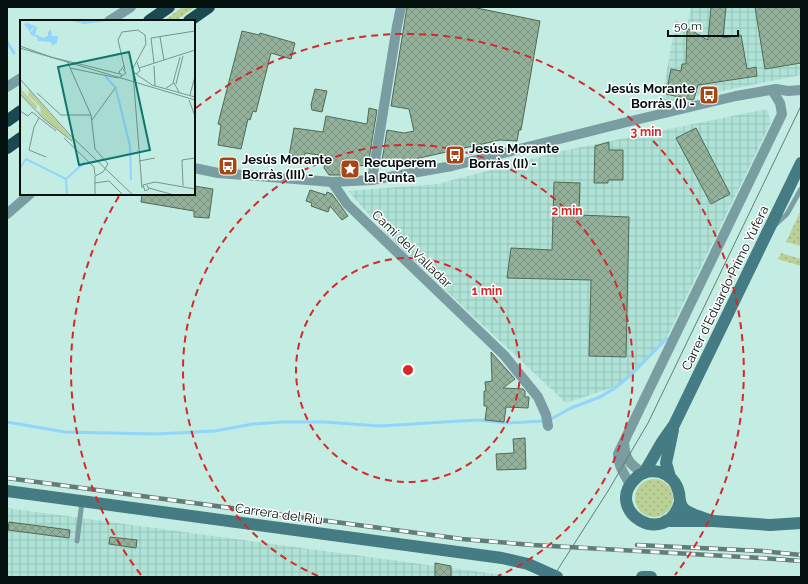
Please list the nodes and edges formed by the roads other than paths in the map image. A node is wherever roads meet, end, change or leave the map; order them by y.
1 (131, 7) edge
2 (169, 7) edge
3 (209, 7) edge
4 (401, 7) edge
5 (111, 20) edge
6 (150, 20) edge
7 (190, 20) edge
8 (20, 79) edge
9 (801, 83) edge
10 (7, 87) edge
11 (774, 89) junction
12 (801, 90) edge
13 (20, 112) edge
14 (7, 121) edge
15 (20, 139) edge
16 (7, 148) edge
17 (801, 163) edge
18 (195, 168) edge
19 (372, 180) junction
20 (332, 182) junction
21 (801, 189) edge
22 (29, 195) edge
23 (7, 214) edge
24 (766, 236) junction
25 (674, 425) junction
26 (548, 426) dead end
27 (624, 442) junction
28 (644, 473) junction
29 (670, 477) junction
30 (630, 485) junction
31 (7, 492) edge
32 (82, 502) junction
33 (680, 502) junction
34 (666, 521) junction
35 (714, 521) junction
36 (801, 523) edge
37 (77, 541) dead end
38 (549, 574) edge
39 (557, 577) edge
40 (642, 577) edge
41 (651, 577) edge

1 - 5 street
2 - 6 highway
3 - 7 highway
4 - 19 street
8 - 10 street
9 - 11 street
11 - 12 street
11 - 19 street
11 - 27 street
13 - 14 highway
15 - 16 highway
17 - 24 main road, Carrer d'Eduardo Primo Yúfera
18 - 20 street
19 - 20 street
20 - 26 street, Camí del Valladar
21 - 24 lane
22 - 23 street
24 - 25 main road, Carrer d'Eduardo Primo Yúfera
25 - 28 main road, Carrer d'Eduardo Primo Yúfera
25 - 29 main road, Carrer d'Eduardo Primo Yúfera
27 - 28 street
27 - 30 street
28 - 29 main road
28 - 30 main road
29 - 33 main road
30 - 34 main road
31 - 32 main road, Carrera del Riu
32 - 37 lane
32 - 38 main road, Carrera del Riu
33 - 34 main road
33 - 35 main road
34 - 35 main road
35 - 36 main road
38 - 39 main road, Carrera del Riu
40 - 41 main road

